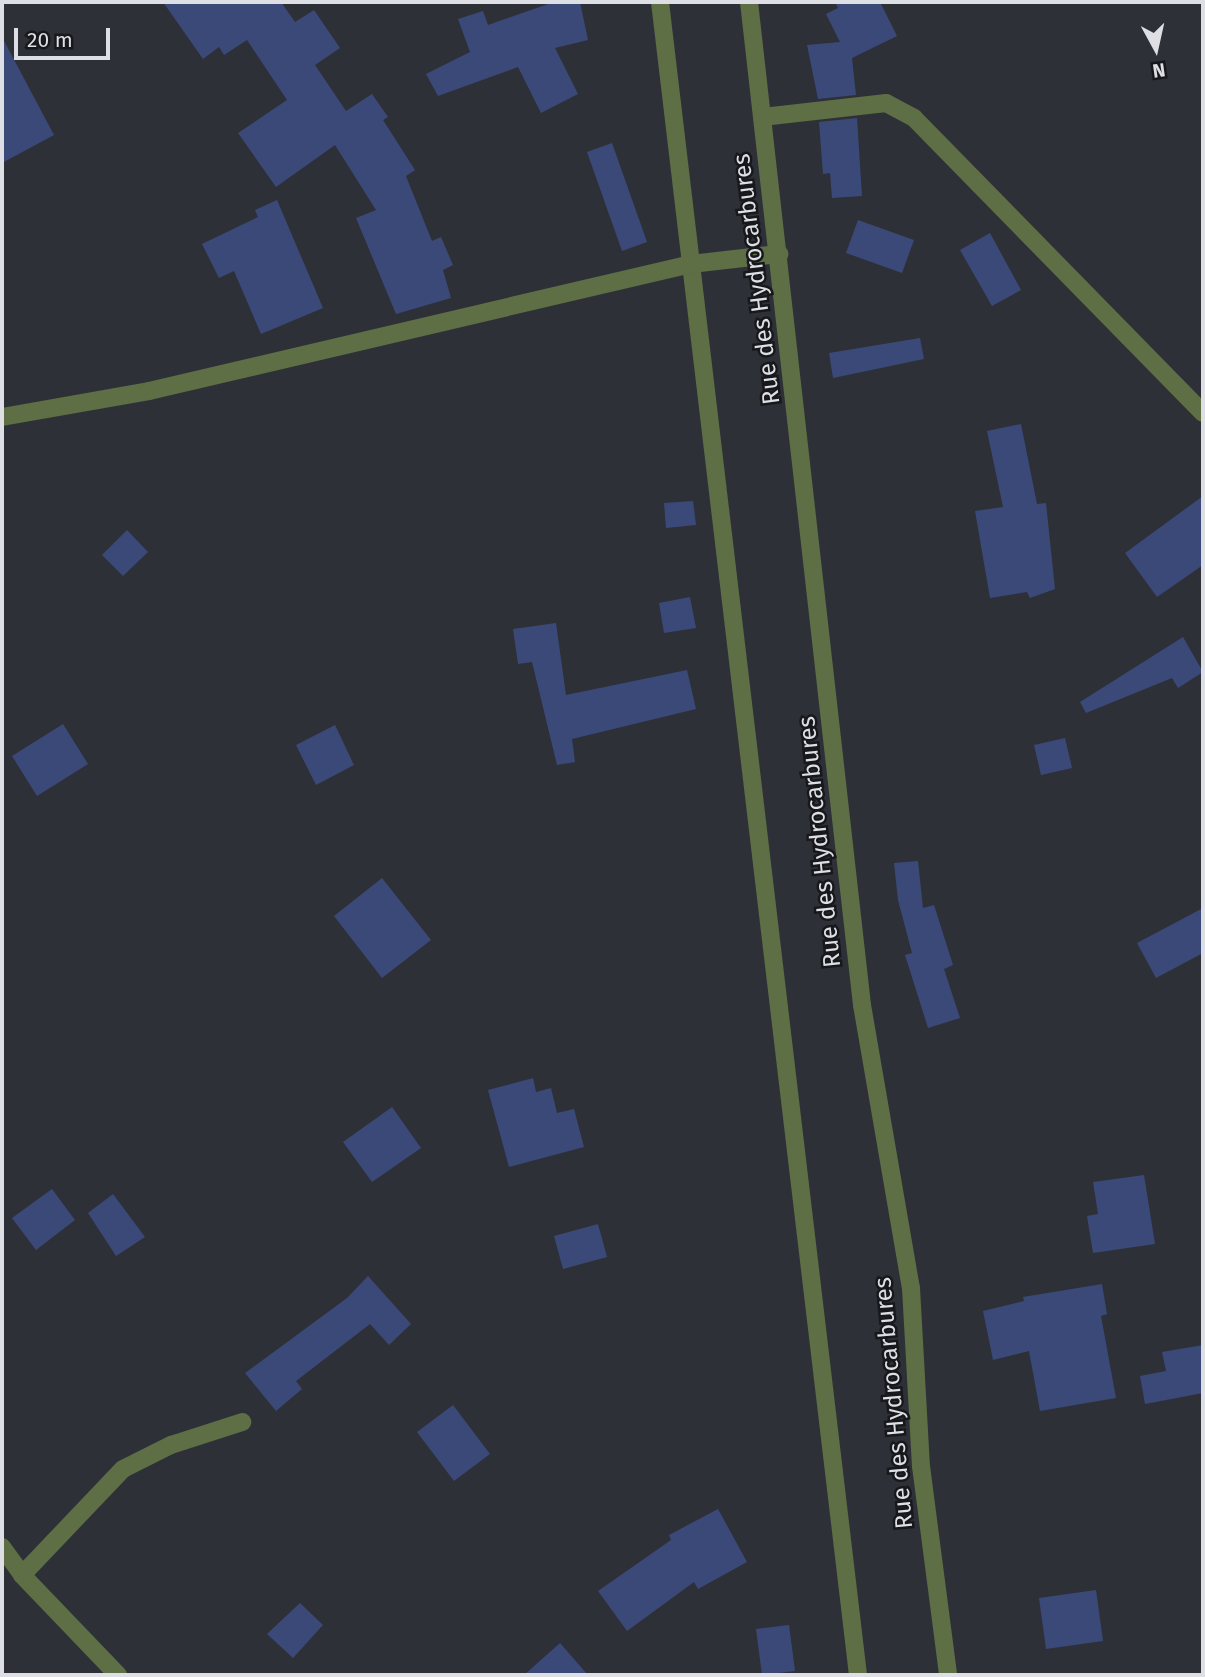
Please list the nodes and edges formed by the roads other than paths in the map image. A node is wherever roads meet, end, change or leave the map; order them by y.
1 (660, 2) edge
2 (749, 2) edge
3 (762, 117) junction
4 (779, 254) junction
5 (691, 264) junction
6 (1203, 413) edge
7 (2, 417) edge
8 (242, 1422) dead end
9 (2, 1547) edge
10 (22, 1575) junction
11 (118, 1675) edge
12 (858, 1675) edge
13 (948, 1675) edge

1 - 5 street
2 - 3 street, Rue des Hydrocarbures
3 - 4 street, Rue des Hydrocarbures
3 - 6 street
4 - 5 street
4 - 13 street, Rue des Hydrocarbures
5 - 7 street
5 - 12 street
8 - 10 street
9 - 10 street
10 - 11 street

